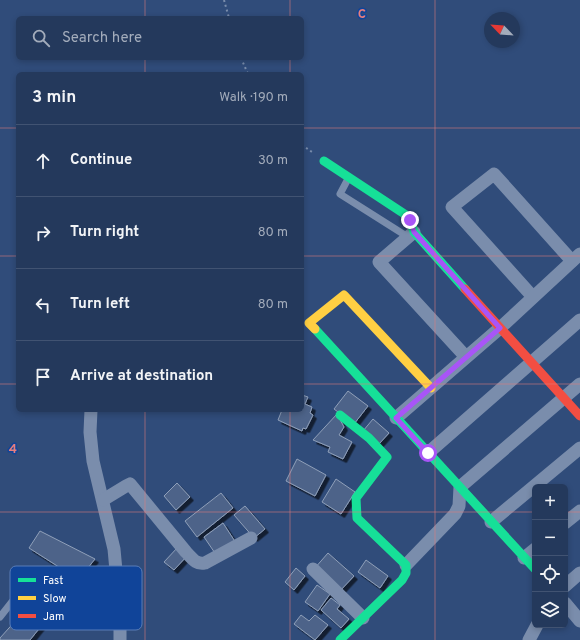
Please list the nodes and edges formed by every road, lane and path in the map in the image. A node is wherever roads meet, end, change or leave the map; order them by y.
1 (224, 0) edge
2 (228, 16) edge
3 (242, 60) edge
4 (247, 72) edge
5 (324, 161) dead end
6 (349, 178) junction
7 (411, 234) junction
8 (576, 258) edge
9 (533, 297) junction
10 (580, 320) edge
11 (500, 328) junction
12 (466, 357) junction
13 (532, 363) junction
14 (580, 384) edge
15 (431, 388) junction
16 (564, 399) junction
17 (91, 412) edge
18 (340, 415) dead end
19 (580, 416) edge
20 (396, 418) junction
21 (580, 448) edge
22 (428, 453) junction
23 (460, 487) junction
24 (103, 500) junction
25 (580, 511) edge
26 (568, 521) edge
27 (492, 522) junction
28 (250, 538) dead end
29 (532, 551) edge
30 (524, 558) junction
31 (406, 565) junction
32 (116, 566) edge
33 (532, 567) edge
34 (313, 569) dead end
35 (580, 573) edge
36 (568, 583) edge
37 (10, 604) edge
38 (568, 607) edge
39 (0, 617) edge
40 (363, 618) junction
41 (580, 621) edge
42 (340, 640) edge

1 - 2 path
3 - 4 path
5 - 6 street
6 - 7 street
6 - 7 lane
7 - 11 street
7 - 12 street
8 - 9 street
8 - 9 street
9 - 11 street
10 - 13 street
11 - 12 street
11 - 13 street
12 - 15 street
13 - 16 street
13 - 22 street
14 - 16 street
15 - 20 street
15 - 20 street
16 - 19 street
16 - 23 street
17 - 24 street
18 - 31 street
20 - 22 street
21 - 27 street
22 - 23 street
23 - 27 street
23 - 31 street
24 - 28 street
24 - 32 street
25 - 26 street
27 - 30 street
29 - 30 street
30 - 33 street
31 - 40 street
34 - 40 street
35 - 36 street
37 - 39 lane
38 - 41 street
40 - 42 street

